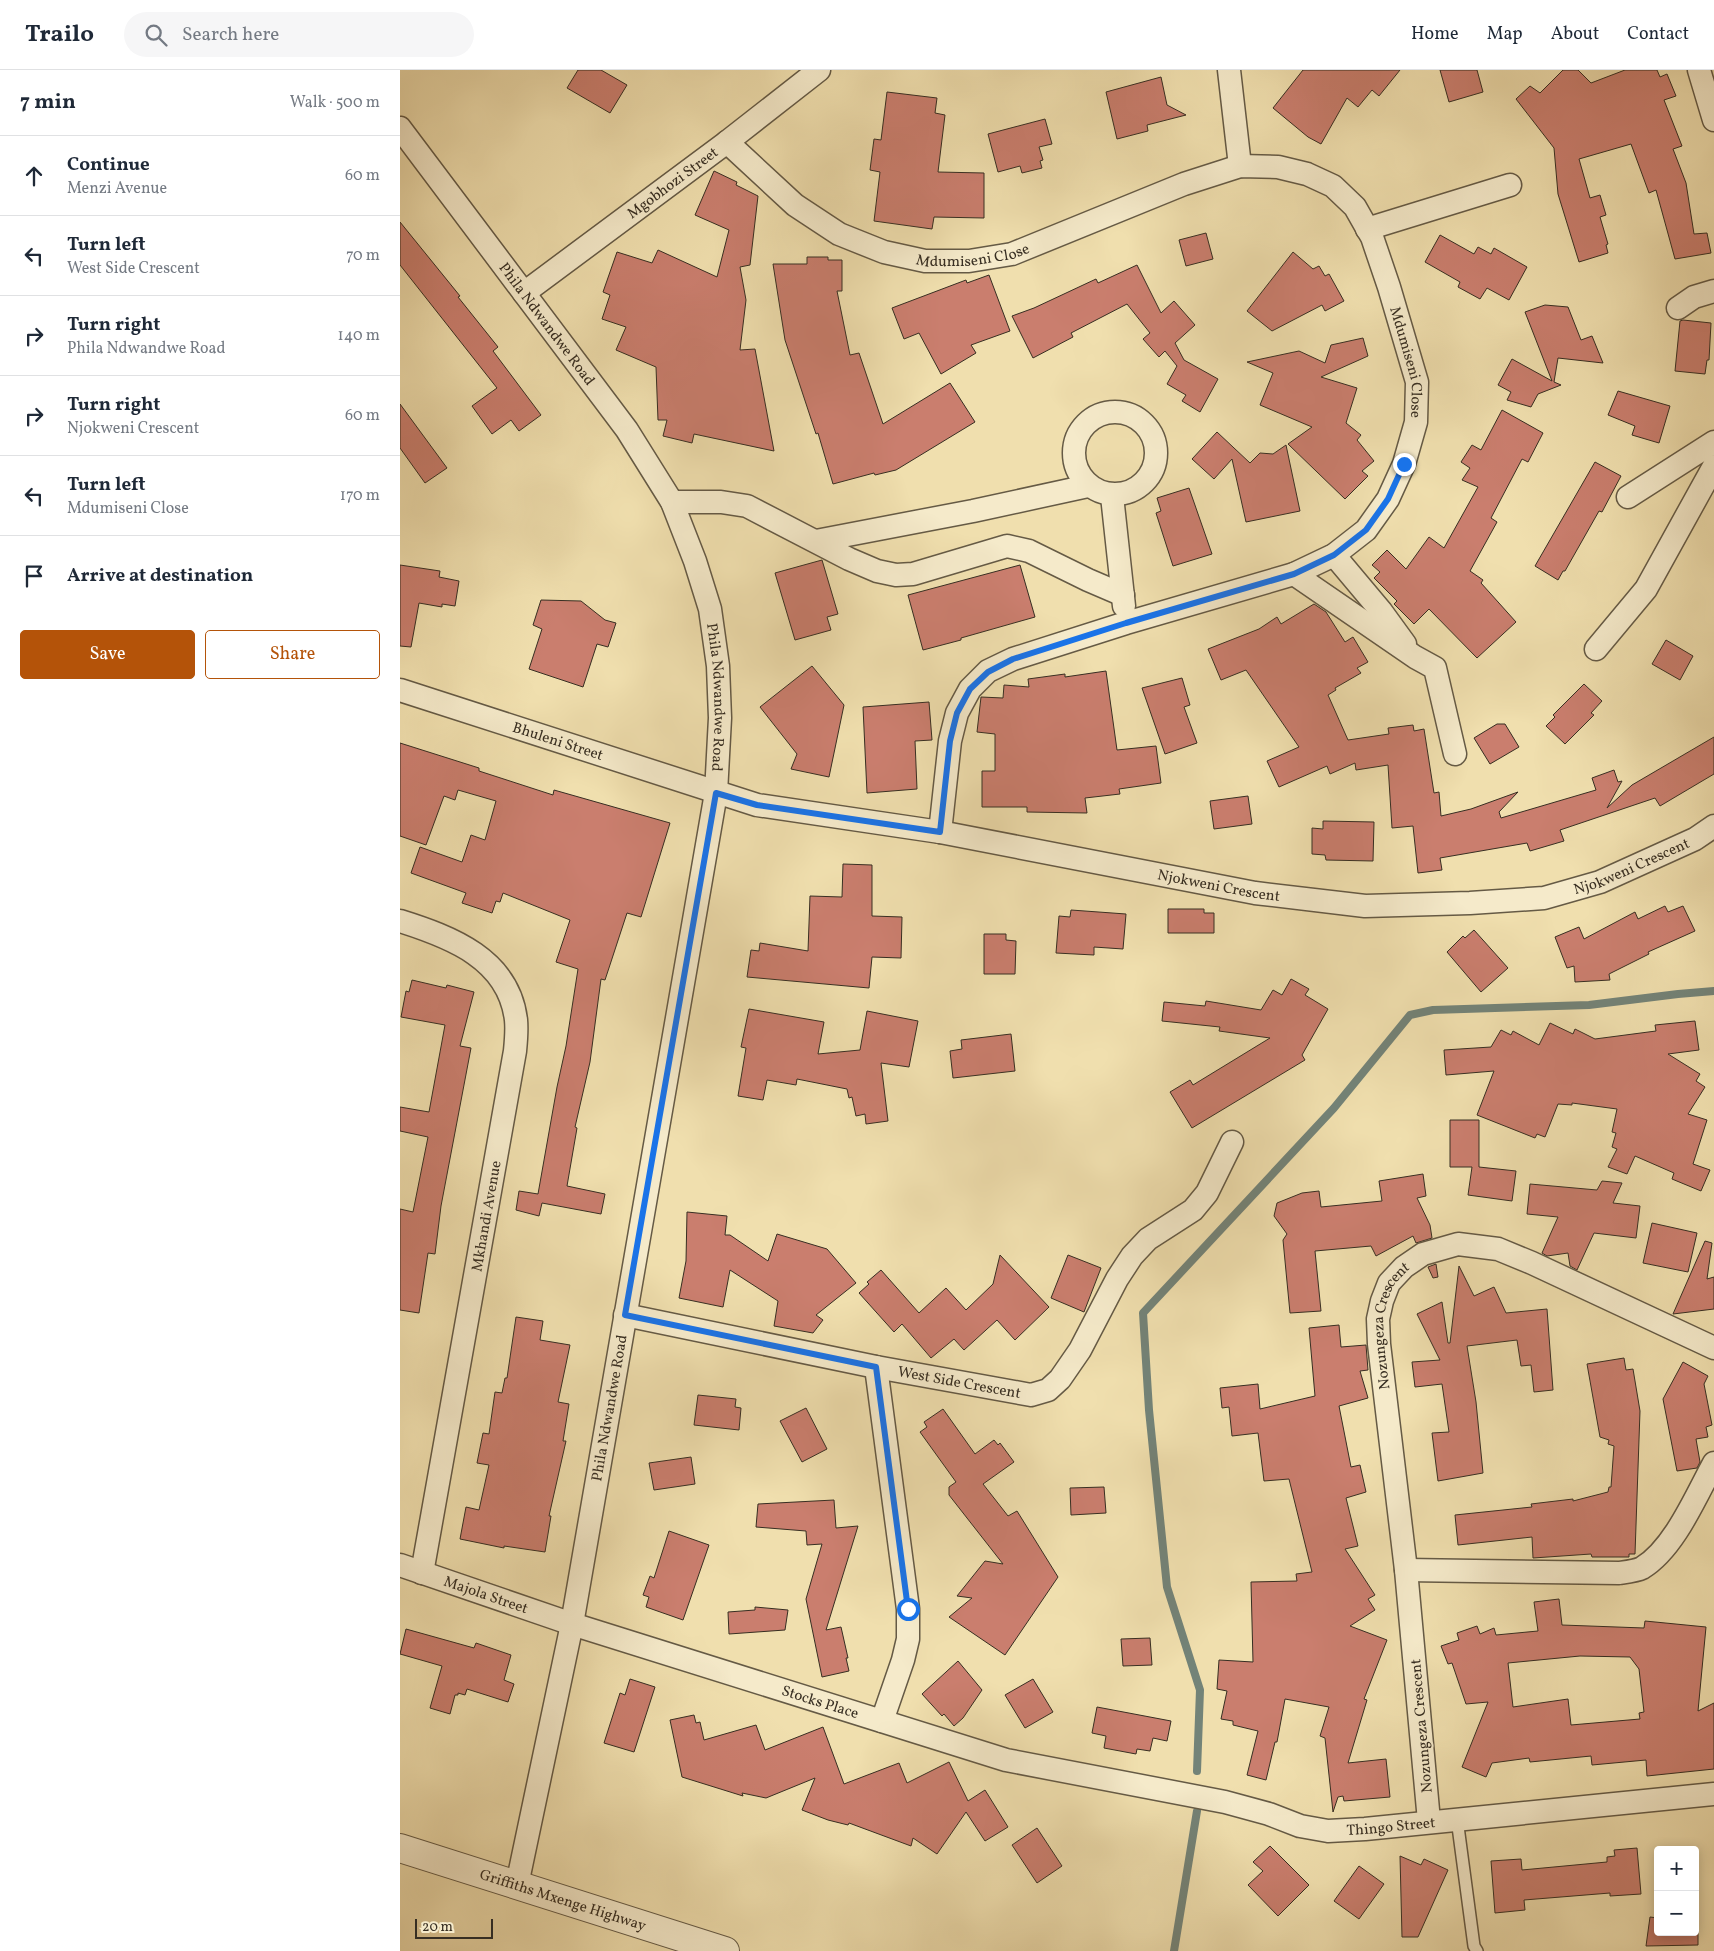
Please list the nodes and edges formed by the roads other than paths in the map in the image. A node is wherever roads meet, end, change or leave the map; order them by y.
1 (819, 70) edge
2 (1229, 70) edge
3 (1700, 70) edge
4 (1714, 120) edge
5 (400, 128) edge
6 (727, 142) junction
7 (1240, 166) junction
8 (1510, 185) dead end
9 (1367, 229) junction
10 (1714, 291) edge
11 (524, 292) junction
12 (1678, 308) dead end
13 (1714, 442) edge
14 (1714, 466) edge
15 (1088, 486) junction
16 (1112, 496) junction
17 (1628, 497) dead end
18 (672, 502) junction
19 (816, 541) junction
20 (1334, 555) junction
21 (1294, 574) junction
22 (1123, 595) junction
23 (1126, 623) junction
24 (1596, 648) dead end
25 (1420, 659) junction
26 (400, 690) edge
27 (1455, 754) dead end
28 (716, 793) junction
29 (1714, 826) edge
30 (940, 832) junction
31 (400, 921) edge
32 (1232, 1142) dead end
33 (625, 1315) junction
34 (1714, 1348) edge
35 (876, 1367) junction
36 (1714, 1463) edge
37 (400, 1565) edge
38 (1406, 1570) junction
39 (422, 1572) junction
40 (572, 1624) junction
41 (882, 1721) junction
42 (1073, 1773) joint
43 (1714, 1794) edge
44 (1457, 1819) junction
45 (1429, 1822) junction
46 (400, 1848) edge
47 (517, 1885) junction
48 (726, 1951) edge
49 (1478, 1951) edge

1 - 6 street, Mgobhozi Street
2 - 7 street
3 - 4 street
5 - 11 street, Phila Ndwandwe Road
6 - 7 street, Mdumiseni Close
6 - 11 street, Mgobhozi Street
7 - 9 street, Mdumiseni Close
8 - 9 street
9 - 20 street, Mdumiseni Close
10 - 12 street
11 - 18 street, Phila Ndwandwe Road
13 - 17 street
14 - 24 street
15 - 16 street
15 - 16 street
15 - 19 street
16 - 22 street
18 - 19 street
18 - 28 street, Phila Ndwandwe Road
19 - 22 street
20 - 21 street, Mdumiseni Close
20 - 25 street
21 - 23 street, Mdumiseni Close
21 - 25 street
22 - 23 street
23 - 30 street, Mdumiseni Close
25 - 27 street
26 - 28 street, Bhuleni Street
28 - 30 street, Njokweni Crescent
28 - 33 street, Phila Ndwandwe Road
29 - 30 street, Njokweni Crescent
31 - 39 street, Mkhandi Avenue
32 - 35 street, West Side Crescent
33 - 35 street, West Side Crescent
33 - 40 street, Phila Ndwandwe Road
34 - 38 street, Nozungeza Crescent
35 - 41 street
36 - 38 street
37 - 39 street, Majola Street
38 - 45 street, Nozungeza Crescent
39 - 40 street, Majola Street
40 - 41 street, Stocks Place
40 - 47 street, Phila Ndwandwe Road
41 - 42 street, Stocks Place
42 - 45 street, Thingo Street
43 - 44 street, Thingo Street
44 - 45 street, Thingo Street
44 - 49 lane
46 - 47 street, Griffiths Mxenge Highway
47 - 48 street, Griffiths Mxenge Highway

